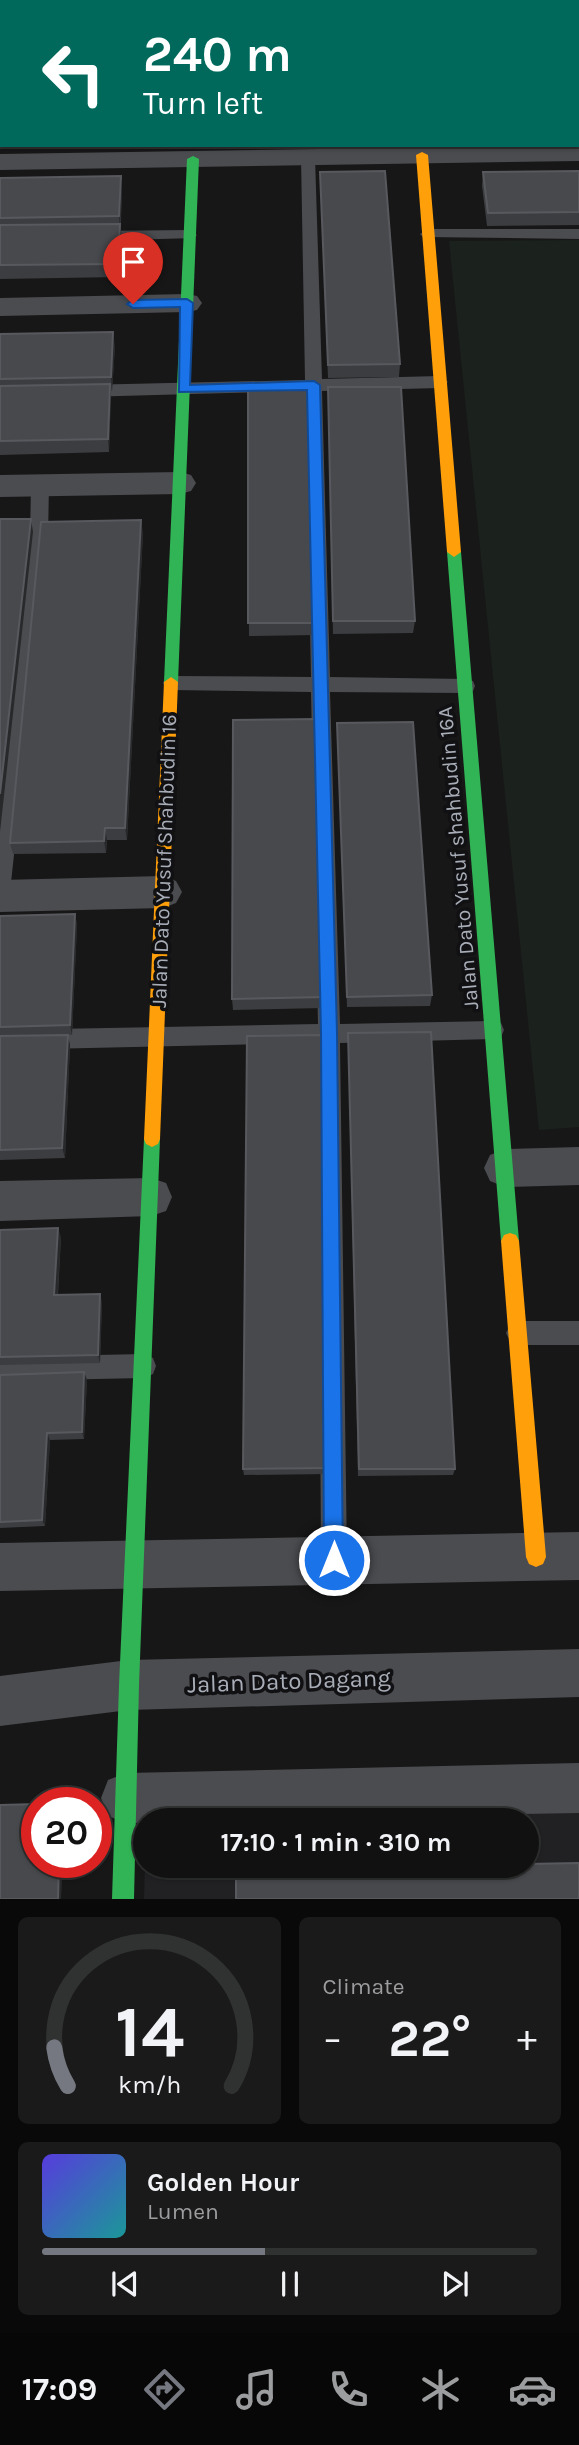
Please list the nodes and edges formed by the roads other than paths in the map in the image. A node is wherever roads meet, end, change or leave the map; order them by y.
1 (579, 153) edge
2 (422, 155) junction
3 (308, 157) junction
4 (192, 159) junction
5 (0, 162) edge
6 (428, 234) junction
7 (579, 234) edge
8 (189, 235) junction
9 (81, 236) edge
10 (187, 303) junction
11 (0, 307) edge
12 (440, 382) junction
13 (314, 385) junction
14 (183, 389) junction
15 (65, 392) edge
16 (180, 483) junction
17 (40, 485) junction
18 (0, 486) edge
19 (172, 683) junction
20 (321, 684) junction
21 (466, 687) junction
22 (163, 892) junction
23 (0, 894) edge
24 (494, 1030) junction
25 (329, 1033) junction
26 (158, 1036) junction
27 (0, 1040) edge
28 (579, 1166) edge
29 (505, 1168) junction
30 (151, 1197) junction
31 (0, 1201) edge
32 (519, 1333) junction
33 (579, 1334) edge
34 (144, 1366) junction
35 (0, 1369) edge
36 (558, 1557) edge
37 (334, 1560) junction
38 (136, 1563) junction
39 (0, 1567) edge
40 (579, 1673) edge
41 (129, 1685) junction
42 (0, 1700) edge
43 (579, 1788) edge
44 (126, 1798) junction
45 (123, 1899) edge

1 - 2 street
2 - 3 street
2 - 6 street, Jalan Dato Yusuf shahbudin 16A
3 - 4 street
3 - 13 lane
4 - 5 street
4 - 8 street, Jalan Dato Yusuf Shahbudin 16
6 - 7 lane
6 - 12 street, Jalan Dato Yusuf shahbudin 16A
8 - 9 lane
8 - 10 street, Jalan Dato Yusuf Shahbudin 16
10 - 11 street
10 - 14 street, Jalan Dato Yusuf Shahbudin 16
12 - 13 lane
12 - 21 street, Jalan Dato Yusuf shahbudin 16A
13 - 14 lane
13 - 20 lane
14 - 15 lane
14 - 16 street, Jalan Dato Yusuf Shahbudin 16
16 - 17 street
16 - 19 street, Jalan Dato Yusuf Shahbudin 16
17 - 18 street
17 - 23 lane
19 - 20 lane
19 - 22 street, Jalan Dato Yusuf Shahbudin 16
20 - 21 lane
20 - 25 lane
21 - 24 street, Jalan Dato Yusuf shahbudin 16A
22 - 23 street
22 - 26 street, Jalan Dato Yusuf Shahbudin 16
24 - 25 lane
24 - 29 street, Jalan Dato Yusuf shahbudin 16A
25 - 26 lane
25 - 37 lane
26 - 27 lane
26 - 30 street, Jalan Dato Yusuf Shahbudin 16
28 - 29 street
29 - 32 street, Jalan Dato Yusuf shahbudin 16A
30 - 31 street
30 - 34 street, Jalan Dato Yusuf Shahbudin 16
32 - 33 lane
32 - 36 street, Jalan Dato Yusuf shahbudin 16A
34 - 35 lane
34 - 38 street, Jalan Dato Yusuf Shahbudin 16
36 - 37 street
37 - 38 street
38 - 39 street
38 - 41 street, Jalan Dato Yusuf Shahbudin 16
40 - 41 street, Jalan Dato Dagang
41 - 42 street, Jalan Dato Dagang
41 - 44 street, Jalan Dato Yusuf Shahbudin 16
43 - 44 street
44 - 45 street, Jalan Dato Yusuf Shahbudin 16

